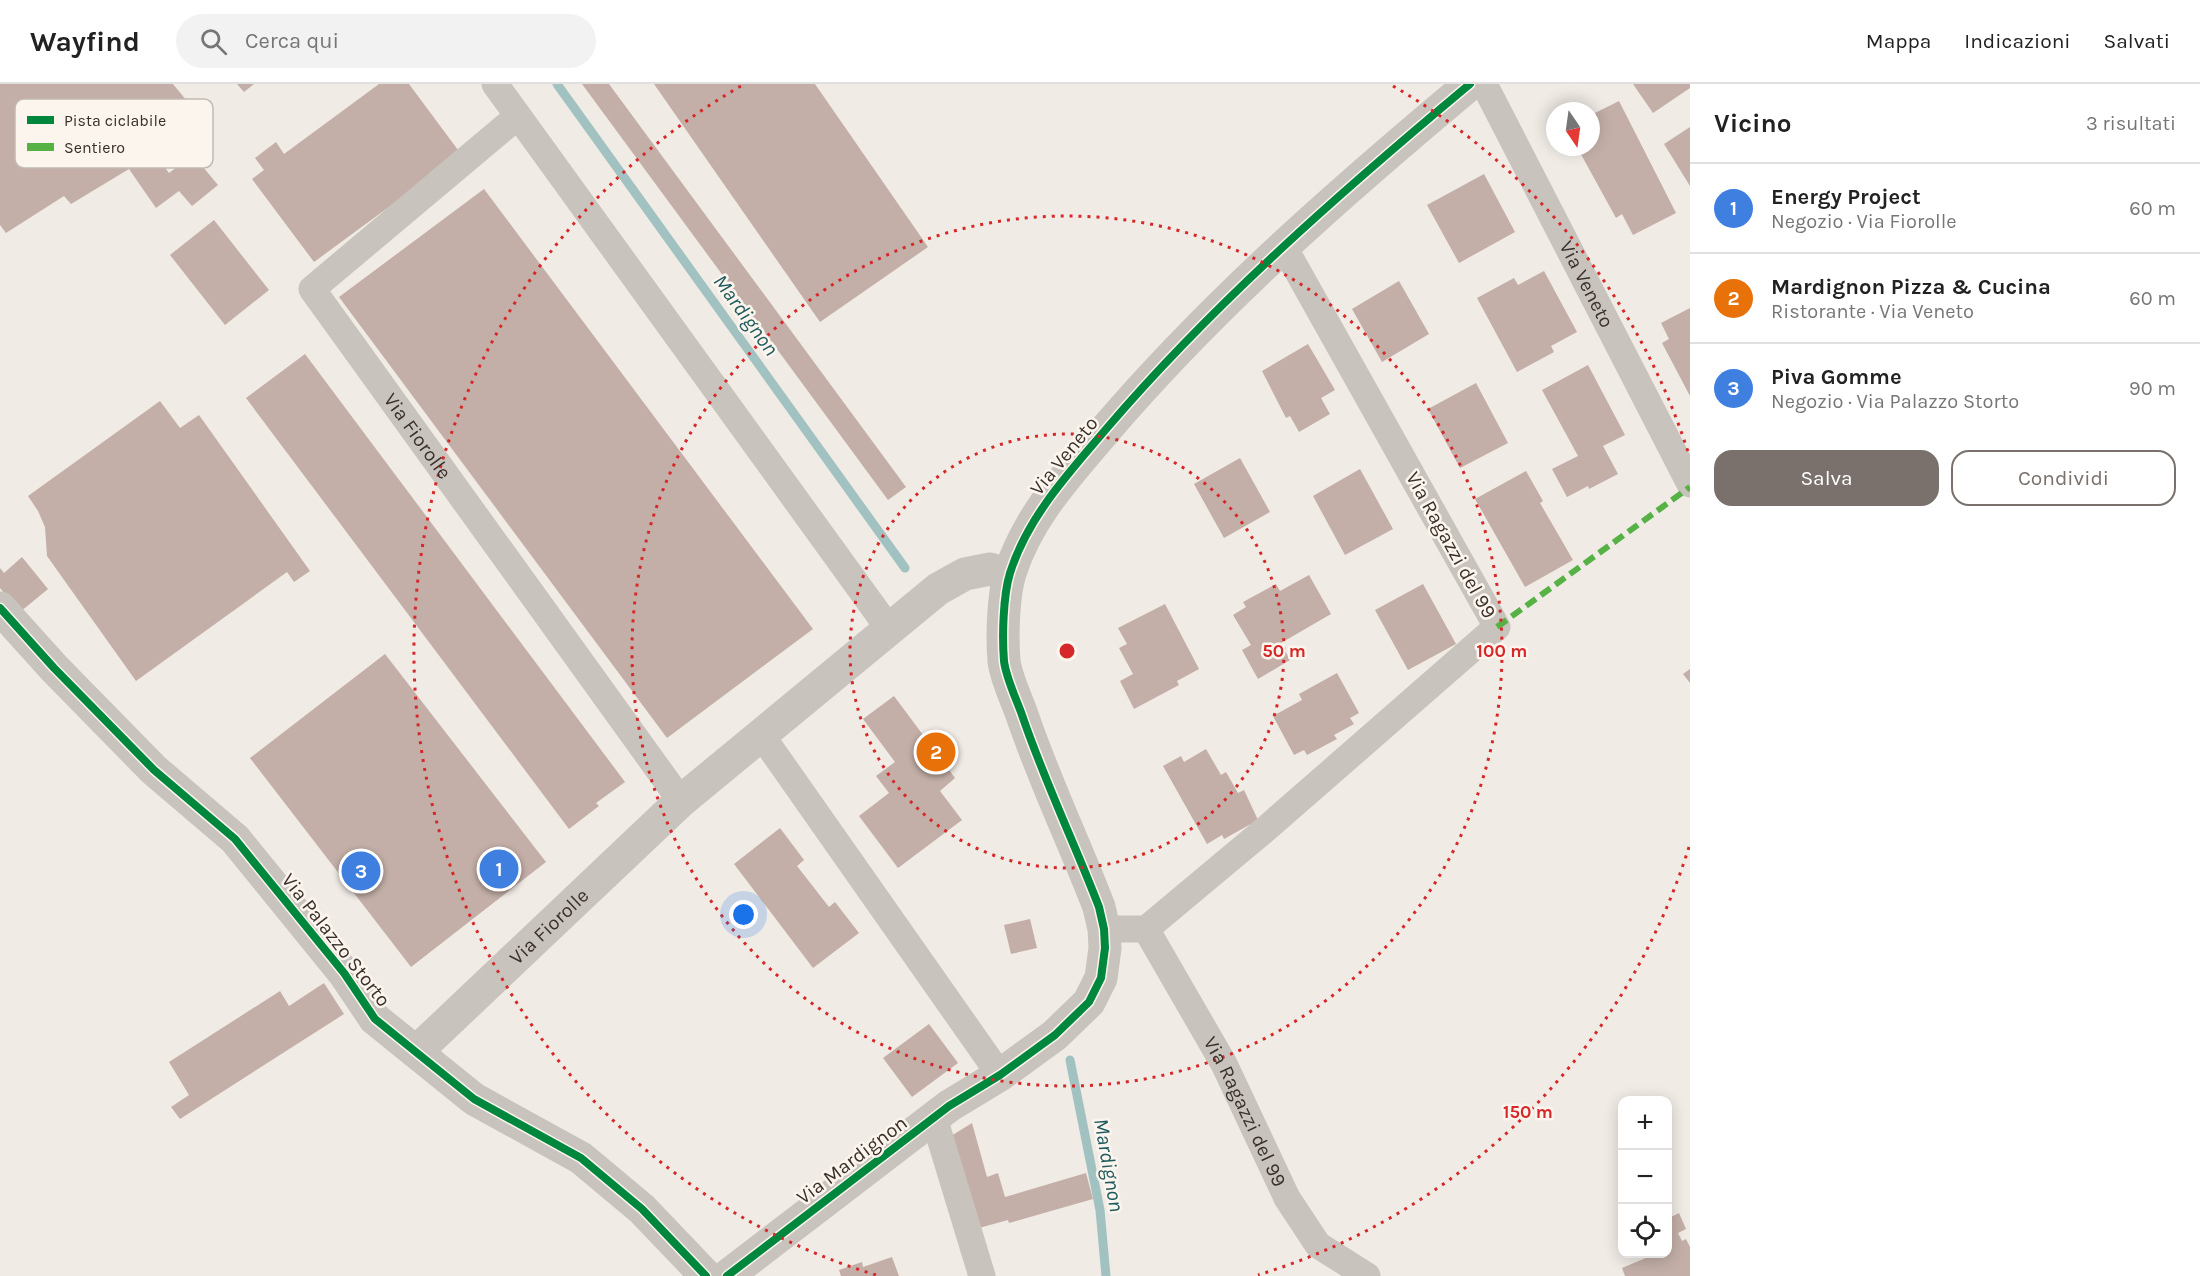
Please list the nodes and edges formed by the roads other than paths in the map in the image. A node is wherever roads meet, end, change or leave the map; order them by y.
1 (495, 84) edge
2 (1470, 84) edge
3 (1484, 84) edge
4 (518, 116) junction
5 (1284, 247) junction
6 (1690, 484) edge
7 (1010, 575) junction
8 (0, 608) edge
9 (890, 630) junction
10 (762, 736) junction
11 (681, 801) junction
12 (1104, 929) junction
13 (1146, 929) junction
14 (416, 1052) junction
15 (1000, 1075) junction
16 (934, 1118) junction
17 (706, 1276) edge
18 (727, 1276) edge
19 (982, 1276) edge
20 (1366, 1276) edge

1 - 4 street
2 - 5 street, Via Veneto
3 - 6 street, Via Veneto
4 - 9 street
4 - 11 street, Via Fiorolle
5 - 7 street, Via Veneto
5 - 13 street, Via Ragazzi del 99
7 - 9 street, Via Fiorolle
7 - 12 street, Via Veneto
8 - 14 street, Via Palazzo Storto
9 - 10 street, Via Fiorolle
10 - 11 street, Via Fiorolle
10 - 15 street
11 - 14 street, Via Fiorolle
12 - 13 street
12 - 15 street, Via Veneto
13 - 20 street, Via Ragazzi del 99
14 - 17 street, Via Palazzo Storto
15 - 16 street, Via Mardignon
16 - 18 street, Via Mardignon
16 - 19 street, Via Mardignon

